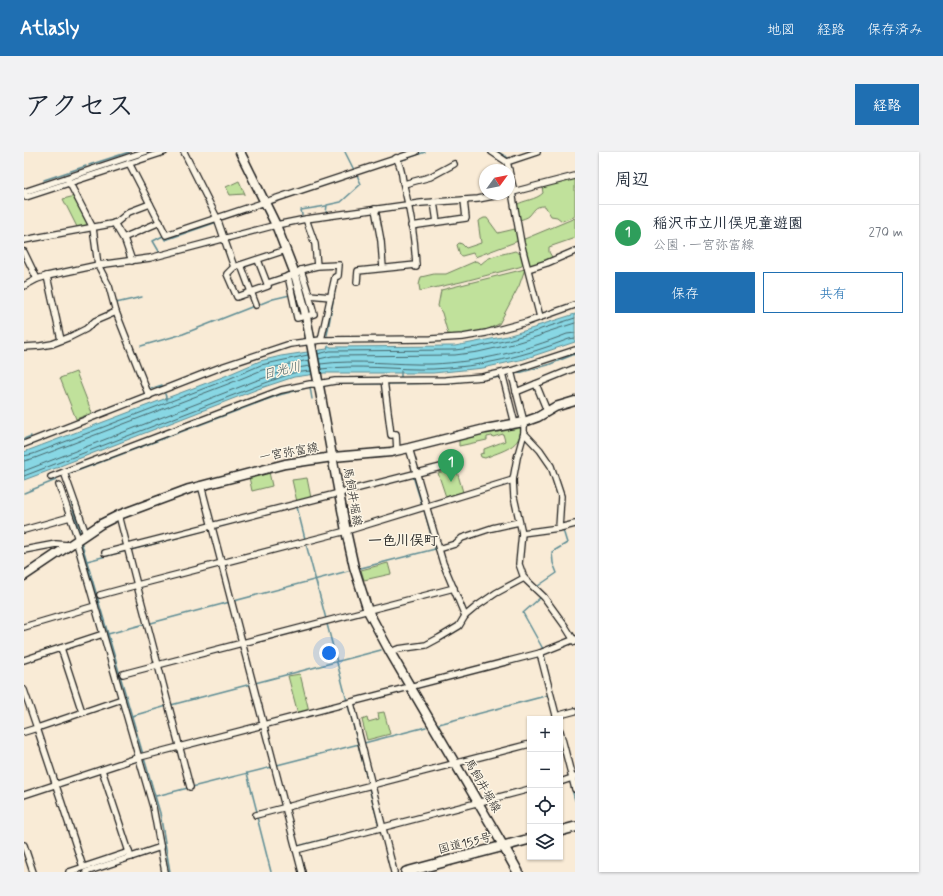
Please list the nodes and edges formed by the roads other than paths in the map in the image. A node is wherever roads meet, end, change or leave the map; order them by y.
1 (144, 152) edge
2 (164, 152) edge
3 (184, 152) edge
4 (240, 152) edge
5 (416, 152) edge
6 (492, 152) edge
7 (537, 152) edge
8 (132, 158) edge
9 (396, 158) junction
10 (507, 162) joint
11 (454, 164) dead end
12 (575, 176) edge
13 (69, 180) junction
14 (404, 184) junction
15 (515, 191) edge
16 (24, 193) edge
17 (479, 199) edge
18 (464, 200) junction
19 (513, 200) edge
20 (434, 202) junction
21 (265, 203) junction
22 (150, 204) junction
23 (408, 204) junction
24 (376, 208) junction
25 (217, 218) junction
26 (306, 218) junction
27 (114, 222) junction
28 (160, 222) junction
29 (437, 222) junction
30 (276, 225) junction
31 (412, 226) junction
32 (93, 228) junction
33 (124, 238) junction
34 (225, 239) junction
35 (24, 240) edge
36 (286, 250) junction
37 (575, 250) edge
38 (24, 252) edge
39 (258, 260) junction
40 (132, 261) junction
41 (98, 265) junction
42 (241, 266) junction
43 (317, 266) junction
44 (234, 267) junction
45 (383, 268) junction
46 (528, 269) junction
47 (295, 274) junction
48 (47, 276) junction
49 (37, 278) junction
50 (357, 282) dead end
51 (268, 283) junction
52 (24, 286) edge
53 (252, 292) junction
54 (309, 295) junction
55 (331, 297) junction
56 (256, 305) dead end
57 (575, 305) edge
58 (116, 312) junction
59 (311, 315) dead end
60 (301, 317) dead end
61 (540, 317) junction
62 (62, 340) junction
63 (321, 340) junction
64 (311, 342) junction
65 (24, 347) edge
66 (575, 350) edge
67 (575, 368) edge
68 (512, 371) junction
69 (502, 373) junction
70 (384, 380) junction
71 (318, 383) junction
72 (536, 384) junction
73 (516, 392) junction
74 (149, 396) junction
75 (575, 401) edge
76 (547, 411) junction
77 (524, 422) junction
78 (515, 424) junction
79 (524, 433) junction
80 (24, 444) edge
81 (409, 448) junction
82 (397, 451) junction
83 (333, 457) junction
84 (441, 467) dead end
85 (64, 472) junction
86 (415, 473) junction
87 (51, 477) dead end
88 (513, 480) junction
89 (59, 485) dead end
90 (201, 485) junction
91 (340, 492) junction
92 (426, 506) junction
93 (119, 515) junction
94 (70, 517) junction
95 (519, 522) junction
96 (575, 524) edge
97 (212, 525) junction
98 (559, 528) junction
99 (24, 530) edge
100 (346, 531) junction
101 (522, 533) junction
102 (86, 534) junction
103 (77, 540) junction
104 (68, 546) junction
105 (127, 547) junction
106 (24, 550) edge
107 (439, 550) junction
108 (105, 553) dead end
109 (222, 563) junction
110 (24, 576) edge
111 (524, 578) junction
112 (137, 585) junction
113 (454, 588) junction
114 (100, 595) dead end
115 (95, 606) junction
116 (368, 611) junction
117 (465, 616) junction
118 (24, 627) edge
119 (102, 634) junction
120 (574, 641) edge
121 (243, 643) junction
122 (61, 648) junction
123 (390, 652) junction
124 (540, 653) junction
125 (24, 660) edge
126 (158, 665) junction
127 (123, 674) dead end
128 (411, 687) junction
129 (24, 690) edge
130 (122, 699) junction
131 (351, 703) junction
132 (575, 711) edge
133 (82, 712) junction
134 (556, 716) edge
135 (562, 716) edge
136 (264, 725) junction
137 (37, 728) junction
138 (24, 732) edge
139 (563, 743) edge
140 (527, 745) edge
141 (180, 747) junction
142 (142, 757) junction
143 (455, 763) junction
144 (102, 770) junction
145 (574, 778) edge
146 (563, 781) edge
147 (56, 785) junction
148 (372, 785) junction
149 (190, 787) dead end
150 (575, 789) edge
151 (527, 790) edge
152 (24, 795) edge
153 (478, 803) junction
154 (285, 807) junction
155 (256, 815) dead end
156 (383, 827) junction
157 (575, 827) edge
158 (563, 830) edge
159 (527, 841) edge
160 (24, 845) edge
161 (161, 847) junction
162 (504, 847) junction
163 (296, 850) junction
164 (130, 855) junction
165 (85, 870) edge
166 (33, 872) edge
167 (69, 872) edge
168 (165, 872) edge
169 (302, 872) edge
170 (394, 872) edge
171 (406, 872) edge
172 (518, 872) edge

1 - 8 street
2 - 8 street
3 - 25 street
4 - 21 main road, 馬飼井堀線
5 - 9 street
6 - 10 street
7 - 10 street
8 - 13 street
8 - 22 street
9 - 14 street
9 - 21 street
11 - 14 street
12 - 15 street
13 - 16 street
13 - 32 street
14 - 23 street
17 - 18 street
18 - 20 street
18 - 29 street
19 - 46 street
20 - 23 street
20 - 29 street
21 - 25 street
21 - 30 main road, 馬飼井堀線
22 - 27 street
22 - 28 street
23 - 24 street
23 - 31 street
24 - 26 street
24 - 45 street
25 - 28 street
25 - 34 street
26 - 30 street
26 - 43 street
27 - 32 street
27 - 33 street
28 - 33 street
29 - 31 street
30 - 34 street
30 - 36 main road, 馬飼井堀線
31 - 45 street
32 - 35 street
32 - 41 street
33 - 40 street
34 - 40 street
34 - 44 street
36 - 39 street
36 - 47 main road, 馬飼井堀線
37 - 46 street
38 - 49 street
39 - 42 street
39 - 51 street
40 - 41 street
41 - 48 street
41 - 58 street
42 - 44 street
42 - 53 street
43 - 47 street
43 - 55 street
44 - 53 street
45 - 50 street
46 - 61 street
47 - 51 street
47 - 54 street
47 - 60 street
47 - 64 main road, 馬飼井堀線
48 - 49 street
48 - 62 street
49 - 52 street
51 - 53 street
53 - 56 street
54 - 55 street
54 - 59 street
55 - 63 street
57 - 61 street
58 - 62 street
58 - 74 street
61 - 63 street
62 - 65 street
63 - 64 street
64 - 71 main road, 馬飼井堀線
64 - 74 street
66 - 68 street
67 - 72 street
68 - 69 street
68 - 73 street
69 - 70 street
69 - 78 street
70 - 71 street
70 - 82 street
71 - 83 main road, 馬飼井堀線
71 - 85 street
72 - 73 street
72 - 76 street
73 - 77 street
74 - 80 street
75 - 76 main road, 一宮弥富線
76 - 77 main road, 一宮弥富線
77 - 78 main road, 一宮弥富線
77 - 79 street
78 - 81 main road, 一宮弥富線
79 - 88 street
79 - 98 street
81 - 82 main road, 一宮弥富線
81 - 86 street
82 - 83 main road, 一宮弥富線
83 - 90 main road, 一宮弥富線
83 - 91 main road, 馬飼井堀線
84 - 86 street
85 - 87 street
85 - 102 street
86 - 91 street
86 - 92 street
88 - 92 street
88 - 95 street
89 - 94 street
90 - 93 main road, 一宮弥富線
90 - 97 street
91 - 97 street
91 - 100 main road, 馬飼井堀線
92 - 100 street
92 - 107 street
93 - 102 main road, 一宮弥富線
93 - 105 street
94 - 99 street
94 - 103 street
95 - 101 street
95 - 107 street
96 - 98 street
97 - 105 street
97 - 109 street
98 - 101 street
100 - 109 street
100 - 116 main road, 馬飼井堀線
101 - 111 street
102 - 103 main road, 一宮弥富線
103 - 104 main road, 一宮弥富線
103 - 115 street
104 - 106 street
104 - 110 main road, 一宮弥富線
105 - 108 street
105 - 112 street
107 - 113 street
109 - 112 street
109 - 121 street
111 - 117 street
111 - 120 street
112 - 114 street
112 - 126 street
113 - 116 street
113 - 117 street
115 - 118 street
115 - 119 street
116 - 121 street
116 - 123 main road, 馬飼井堀線
117 - 123 street
119 - 122 street
119 - 130 street
120 - 124 street
121 - 126 street
121 - 136 street
122 - 125 street
122 - 133 street
123 - 128 main road, 馬飼井堀線
124 - 128 street
124 - 134 street
126 - 127 street
126 - 141 street
128 - 131 street
128 - 143 main road, 馬飼井堀線
129 - 137 street
130 - 133 street
130 - 142 street
131 - 136 street
131 - 148 street
132 - 135 street
133 - 137 street
136 - 141 street
136 - 154 street
137 - 138 street
137 - 147 street
139 - 145 street
140 - 143 street
141 - 142 street
141 - 149 street
142 - 144 street
142 - 161 street
143 - 148 street
143 - 153 main road, 馬飼井堀線
144 - 147 street
144 - 164 street
145 - 146 street
145 - 150 street
147 - 152 street
147 - 165 street
148 - 154 street
148 - 156 street
151 - 153 street
153 - 156 street
153 - 162 main road, 馬飼井堀線
154 - 155 street
154 - 163 street
156 - 163 street
156 - 170 street
157 - 158 main road
159 - 162 main road, 国道155号
160 - 166 street
161 - 164 street
161 - 168 street
162 - 171 main road, 国道155号
162 - 172 main road
163 - 169 street
164 - 165 street
165 - 167 street

